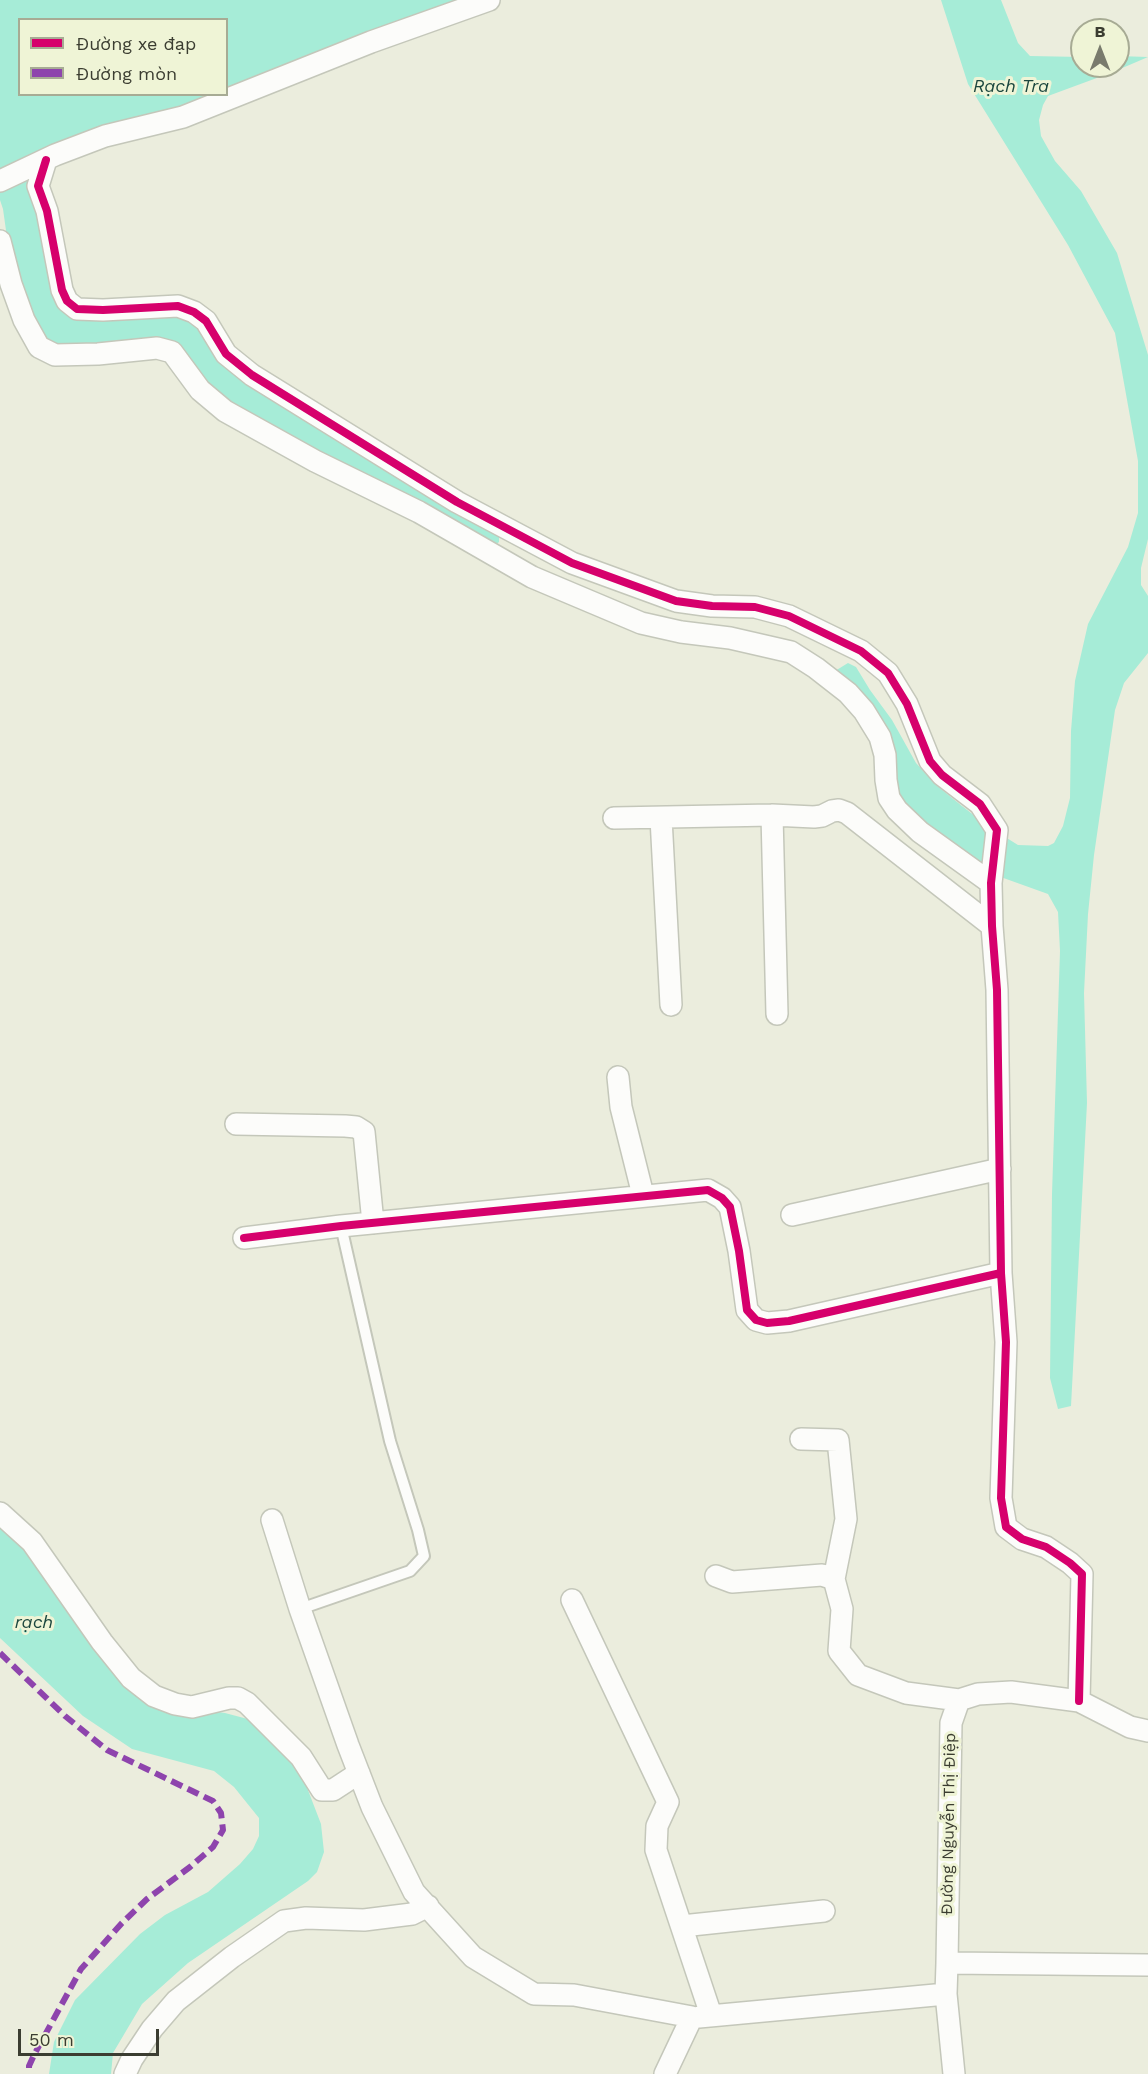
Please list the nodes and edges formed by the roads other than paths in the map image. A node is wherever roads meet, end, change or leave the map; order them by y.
1 (489, 0) edge
2 (39, 163) junction
3 (0, 181) edge
4 (0, 241) edge
5 (772, 815) junction
6 (614, 818) dead end
7 (661, 818) junction
8 (991, 880) junction
9 (992, 926) junction
10 (671, 1005) dead end
11 (777, 1014) dead end
12 (618, 1077) dead end
13 (236, 1124) dead end
14 (1000, 1169) junction
15 (643, 1196) junction
16 (792, 1215) dead end
17 (374, 1223) junction
18 (341, 1226) junction
19 (244, 1239) dead end
20 (1001, 1273) junction
21 (801, 1439) dead end
22 (0, 1513) edge
23 (272, 1520) dead end
24 (716, 1576) dead end
25 (834, 1579) junction
26 (572, 1600) dead end
27 (300, 1609) junction
28 (959, 1700) junction
29 (1078, 1701) junction
30 (1148, 1731) edge
31 (359, 1773) junction
32 (428, 1906) junction
33 (824, 1911) dead end
34 (682, 1926) junction
35 (947, 1963) junction
36 (1148, 1965) edge
37 (946, 1994) junction
38 (701, 2016) junction
39 (125, 2074) edge
40 (665, 2074) edge
41 (954, 2074) edge

1 - 2 street
2 - 3 street
2 - 8 street
4 - 8 street
5 - 7 street
5 - 9 street
5 - 11 street
6 - 7 street
7 - 10 street
8 - 9 street
9 - 14 street
12 - 15 street
13 - 17 street
14 - 16 street
14 - 20 street
15 - 17 street
15 - 20 street
17 - 18 street
18 - 19 street
18 - 27 lane
20 - 29 street
21 - 25 street
22 - 31 street
23 - 27 street
24 - 25 street
25 - 28 street
26 - 34 street
27 - 31 street
28 - 29 street
28 - 35 street, Đường Nguyễn Thị Điệp
29 - 30 street
31 - 32 street
32 - 38 street
32 - 39 street
33 - 34 street
34 - 38 street
35 - 36 street
35 - 37 street, Đường Nguyễn Thị Điệp
37 - 38 street
37 - 41 street, Đường Nguyễn Thị Điệp
38 - 40 street

